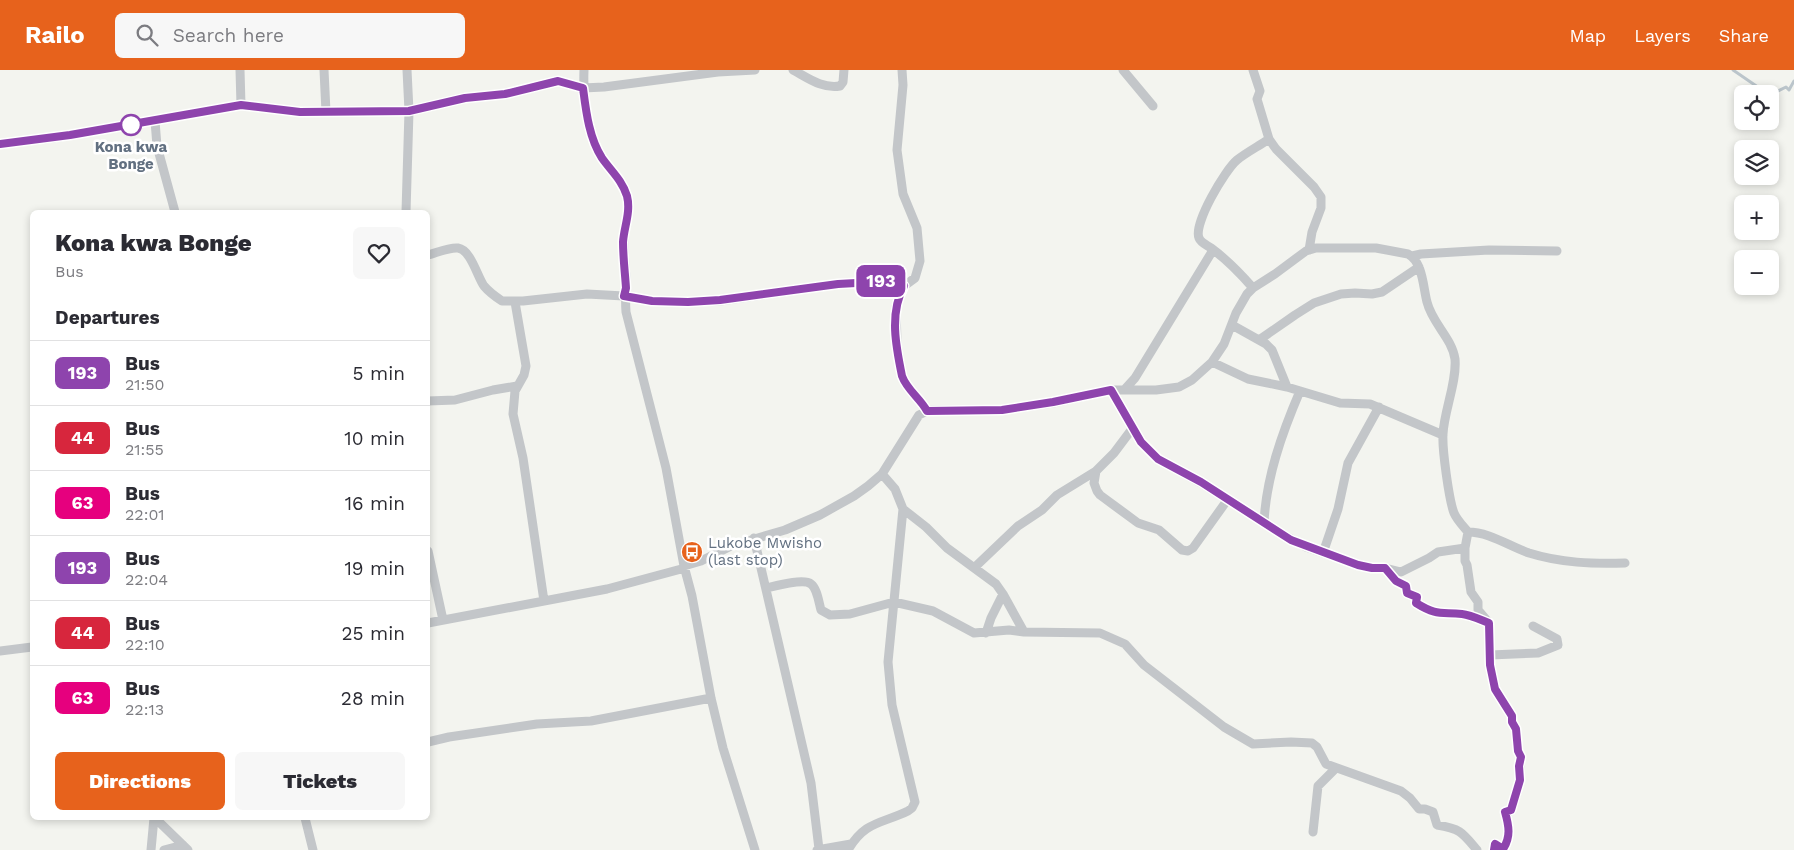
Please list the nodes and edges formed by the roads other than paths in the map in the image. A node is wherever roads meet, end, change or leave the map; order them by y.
1 (240, 70) edge
2 (324, 70) edge
3 (407, 70) edge
4 (584, 70) edge
5 (755, 70) edge
6 (793, 70) edge
7 (844, 70) edge
8 (902, 70) edge
9 (1123, 70) edge
10 (1253, 70) edge
11 (583, 88) junction
12 (241, 105) junction
13 (1153, 106) dead end
14 (409, 111) junction
15 (326, 112) junction
16 (155, 121) junction
17 (1269, 139) junction
18 (0, 144) edge
19 (174, 210) edge
20 (406, 210) edge
21 (1213, 250) junction
22 (1309, 250) junction
23 (1557, 251) dead end
24 (430, 255) edge
25 (1412, 256) junction
26 (1419, 267) junction
27 (904, 286) junction
28 (1252, 288) junction
29 (624, 296) junction
30 (515, 302) junction
31 (1232, 325) junction
32 (1259, 340) junction
33 (1212, 362) junction
34 (517, 386) junction
35 (1287, 387) junction
36 (1111, 390) junction
37 (1125, 390) junction
38 (1300, 391) junction
39 (430, 401) edge
40 (1379, 407) junction
41 (927, 411) junction
42 (1132, 429) junction
43 (1443, 435) junction
44 (1096, 470) junction
45 (882, 474) junction
46 (1082, 479) junction
47 (1096, 488) junction
48 (1228, 499) junction
49 (902, 509) junction
50 (1264, 523) junction
51 (1468, 532) junction
52 (754, 538) junction
53 (1465, 548) junction
54 (1323, 552) junction
55 (430, 560) edge
56 (1626, 564) dead end
57 (685, 567) junction
58 (975, 567) junction
59 (1385, 568) junction
60 (766, 588) junction
61 (1003, 594) junction
62 (544, 601) junction
63 (894, 602) junction
64 (443, 620) junction
65 (430, 623) edge
66 (1489, 623) junction
67 (1533, 626) dead end
68 (1024, 632) junction
69 (986, 633) junction
70 (30, 647) edge
71 (0, 651) edge
72 (1490, 656) junction
73 (711, 698) junction
74 (430, 742) edge
75 (1336, 768) junction
76 (154, 820) edge
77 (156, 820) edge
78 (305, 820) edge
79 (1313, 832) dead end
80 (185, 847) edge
81 (850, 847) edge
82 (151, 850) edge
83 (164, 850) edge
84 (313, 850) edge
85 (755, 850) edge
86 (818, 850) edge
87 (1477, 850) edge
88 (1494, 850) edge

1 - 12 street
2 - 15 street
3 - 14 street
4 - 11 street
5 - 11 street
6 - 7 street
8 - 27 street
9 - 13 street
10 - 17 street
11 - 14 street
11 - 29 street
12 - 15 street
12 - 16 street
14 - 15 street
14 - 20 street
16 - 18 street
16 - 19 street
17 - 21 street
17 - 22 street
21 - 28 street
21 - 37 street
22 - 25 street
22 - 28 street
23 - 25 street
24 - 30 street
25 - 26 street
26 - 32 street
26 - 43 street
27 - 29 street
27 - 41 street
28 - 31 street
29 - 30 street
29 - 57 street
30 - 34 street
31 - 32 street
31 - 33 street
32 - 35 street
33 - 35 street
33 - 37 street
34 - 39 street
34 - 62 street
35 - 38 street
36 - 37 street
36 - 41 street
36 - 42 street
38 - 40 street
38 - 50 street
40 - 43 street
40 - 54 street
41 - 45 street
42 - 44 street
42 - 48 street
43 - 51 street
44 - 46 street
44 - 47 street
45 - 49 street
45 - 52 street
46 - 47 street
46 - 58 street
47 - 48 street
48 - 50 street
49 - 58 street
49 - 63 street
50 - 54 street
51 - 53 street
51 - 56 street
52 - 57 street
52 - 60 street
53 - 59 street
53 - 66 street
54 - 59 street
55 - 64 street
57 - 62 street
57 - 73 street
58 - 61 street
59 - 66 street
60 - 63 street
60 - 86 street
61 - 68 street
61 - 69 street
62 - 64 street
63 - 69 street
63 - 81 street
64 - 65 street
66 - 72 street
67 - 72 street
68 - 69 street
68 - 75 street
70 - 71 street
72 - 88 street
73 - 74 street
73 - 85 street
75 - 79 street
75 - 87 street
76 - 82 street
77 - 80 street
78 - 84 street
80 - 83 street
81 - 86 street

